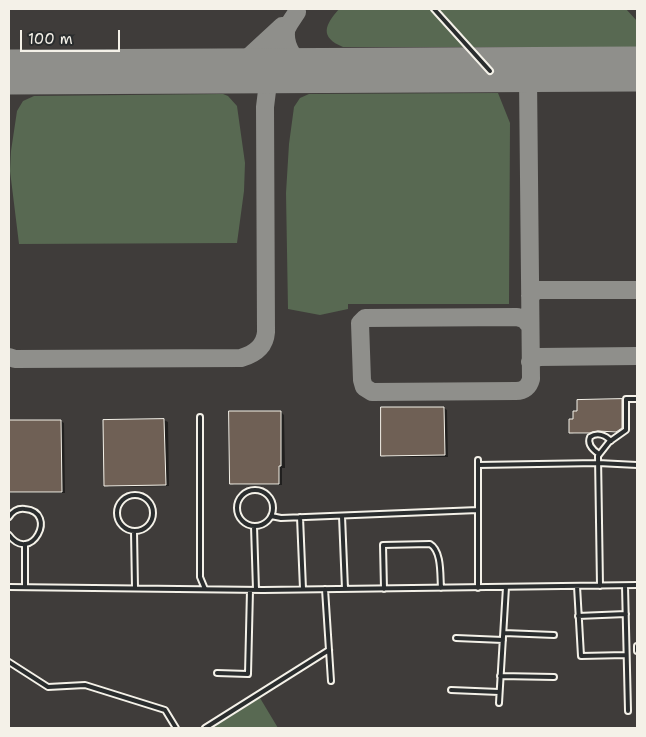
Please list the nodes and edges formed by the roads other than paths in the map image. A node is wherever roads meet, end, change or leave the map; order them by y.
1 (434, 9) edge
2 (490, 71) dead end
3 (637, 399) edge
4 (200, 417) dead end
5 (611, 441) junction
6 (599, 454) junction
7 (598, 464) junction
8 (637, 465) edge
9 (478, 510) junction
10 (271, 516) junction
11 (342, 516) junction
12 (9, 517) edge
13 (300, 517) junction
14 (254, 526) junction
15 (134, 531) junction
16 (9, 534) edge
17 (25, 544) junction
18 (637, 585) edge
19 (577, 586) junction
20 (600, 586) junction
21 (625, 586) junction
22 (9, 587) edge
23 (25, 587) junction
24 (506, 587) junction
25 (135, 588) junction
26 (441, 588) junction
27 (478, 588) junction
28 (205, 589) junction
29 (303, 589) junction
30 (325, 589) junction
31 (346, 589) junction
32 (384, 589) junction
33 (250, 590) junction
34 (256, 590) junction
35 (626, 614) junction
36 (578, 616) junction
37 (504, 633) junction
38 (554, 635) dead end
39 (456, 638) dead end
40 (503, 640) junction
41 (637, 646) edge
42 (329, 650) junction
43 (637, 651) edge
44 (626, 655) junction
45 (9, 662) edge
46 (217, 673) dead end
47 (500, 676) junction
48 (554, 677) dead end
49 (331, 681) dead end
50 (451, 690) dead end
51 (499, 692) junction
52 (498, 704) dead end
53 (628, 711) dead end
54 (176, 728) edge
55 (205, 728) edge

1 - 2 lane
3 - 5 lane
4 - 28 lane
5 - 6 lane
5 - 6 lane
6 - 7 lane
7 - 8 lane
7 - 9 lane
7 - 20 lane
9 - 11 lane
9 - 27 lane
10 - 13 lane
10 - 14 lane
10 - 14 lane
11 - 13 lane
11 - 31 lane
12 - 17 lane
13 - 29 lane
14 - 34 lane
15 - 15 lane
15 - 25 lane
16 - 17 lane
17 - 23 lane
18 - 21 lane
19 - 20 lane
19 - 24 lane
19 - 36 lane
20 - 21 lane
21 - 35 lane
22 - 23 lane
23 - 25 lane
24 - 27 lane
24 - 37 lane
25 - 28 lane
26 - 27 lane
26 - 32 lane
26 - 32 lane
28 - 33 lane
29 - 30 lane
29 - 34 lane
30 - 31 lane
30 - 42 lane
31 - 32 lane
33 - 34 lane
33 - 46 lane
35 - 36 lane
35 - 44 lane
36 - 44 lane
37 - 38 lane
37 - 40 lane
39 - 40 lane
40 - 47 lane
41 - 43 lane
42 - 49 lane
42 - 55 lane
44 - 53 lane
45 - 54 lane
47 - 48 lane
47 - 51 lane
50 - 51 lane
51 - 52 lane

